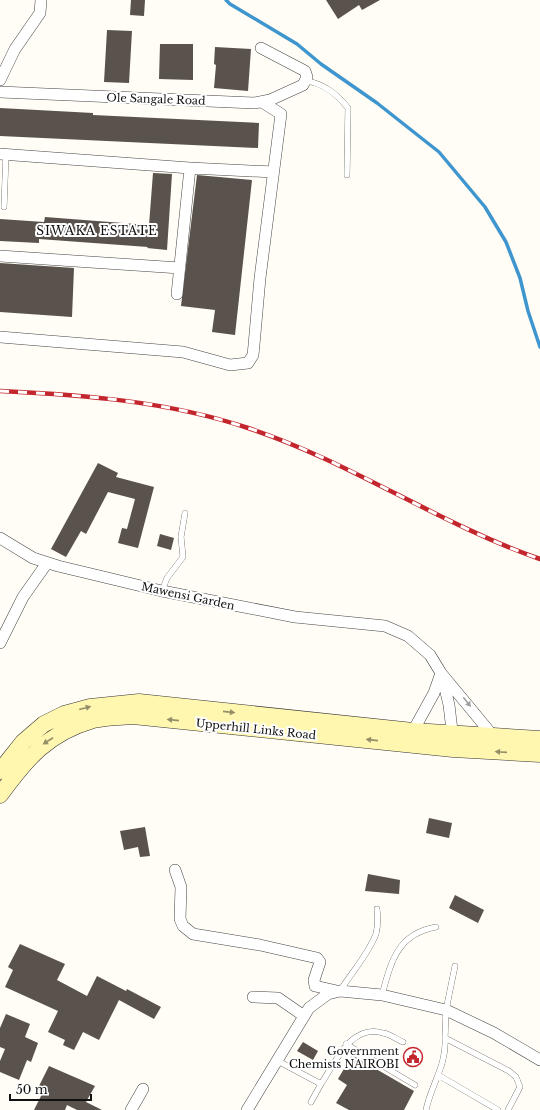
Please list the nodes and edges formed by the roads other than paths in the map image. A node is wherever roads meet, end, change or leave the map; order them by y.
1 (41, 0) edge
2 (261, 48) dead end
3 (0, 80) edge
4 (306, 81) junction
5 (0, 92) edge
6 (262, 102) junction
7 (3, 154) edge
8 (190, 168) junction
9 (273, 172) junction
10 (347, 175) dead end
11 (4, 206) dead end
12 (0, 256) edge
13 (180, 268) junction
14 (177, 294) dead end
15 (0, 337) edge
16 (185, 513) dead end
17 (0, 538) edge
18 (47, 563) junction
19 (162, 591) junction
20 (0, 643) edge
21 (441, 673) junction
22 (494, 737) junction
23 (412, 738) junction
24 (540, 739) edge
25 (453, 741) junction
26 (540, 754) edge
27 (0, 771) edge
28 (0, 795) edge
29 (175, 870) dead end
30 (377, 909) dead end
31 (436, 928) dead end
32 (455, 966) dead end
33 (340, 991) junction
34 (382, 995) junction
35 (253, 997) dead end
36 (446, 1010) junction
37 (304, 1016) junction
38 (445, 1038) junction
39 (403, 1042) dead end
40 (346, 1044) junction
41 (276, 1060) junction
42 (540, 1060) edge
43 (438, 1075) junction
44 (321, 1084) junction
45 (415, 1085) dead end
46 (143, 1089) dead end
47 (311, 1102) dead end
48 (131, 1110) edge
49 (247, 1110) edge
50 (426, 1110) edge
51 (498, 1110) edge
52 (508, 1110) edge

1 - 3 street
2 - 4 street
4 - 6 street, Ole Sangale Road
4 - 10 lane
5 - 6 street, Ole Sangale Road
6 - 9 street
7 - 8 street
7 - 11 lane
8 - 9 street
8 - 13 street
9 - 15 street
12 - 13 street
13 - 14 street
16 - 19 lane
17 - 18 street, Mawensi Garden
18 - 19 street, Mawensi Garden
18 - 20 street
19 - 21 street, Mawensi Garden
21 -> 22 street
21 - 23 street
21 - 25 street
22 - 24 street, Upperhill Links Road
22 - 25 street, Upperhill Links Road
23 - 25 street, Upperhill Links Road
27 -> 23 street, Upperhill Links Road
23 -> 28 street, Upperhill Links Road
26 -> 25 street, Upperhill Links Road
29 - 33 street
30 - 33 lane
31 - 34 lane
32 - 36 lane
33 - 34 street
33 - 37 street
34 - 36 street
35 - 37 street
36 - 38 lane
36 - 42 street
37 - 41 street
38 - 43 lane
38 - 52 lane
39 - 40 lane
40 - 44 lane
40 - 45 lane
41 - 44 lane
41 - 49 street
43 - 50 lane
43 - 51 lane
44 - 47 lane
46 - 48 street

